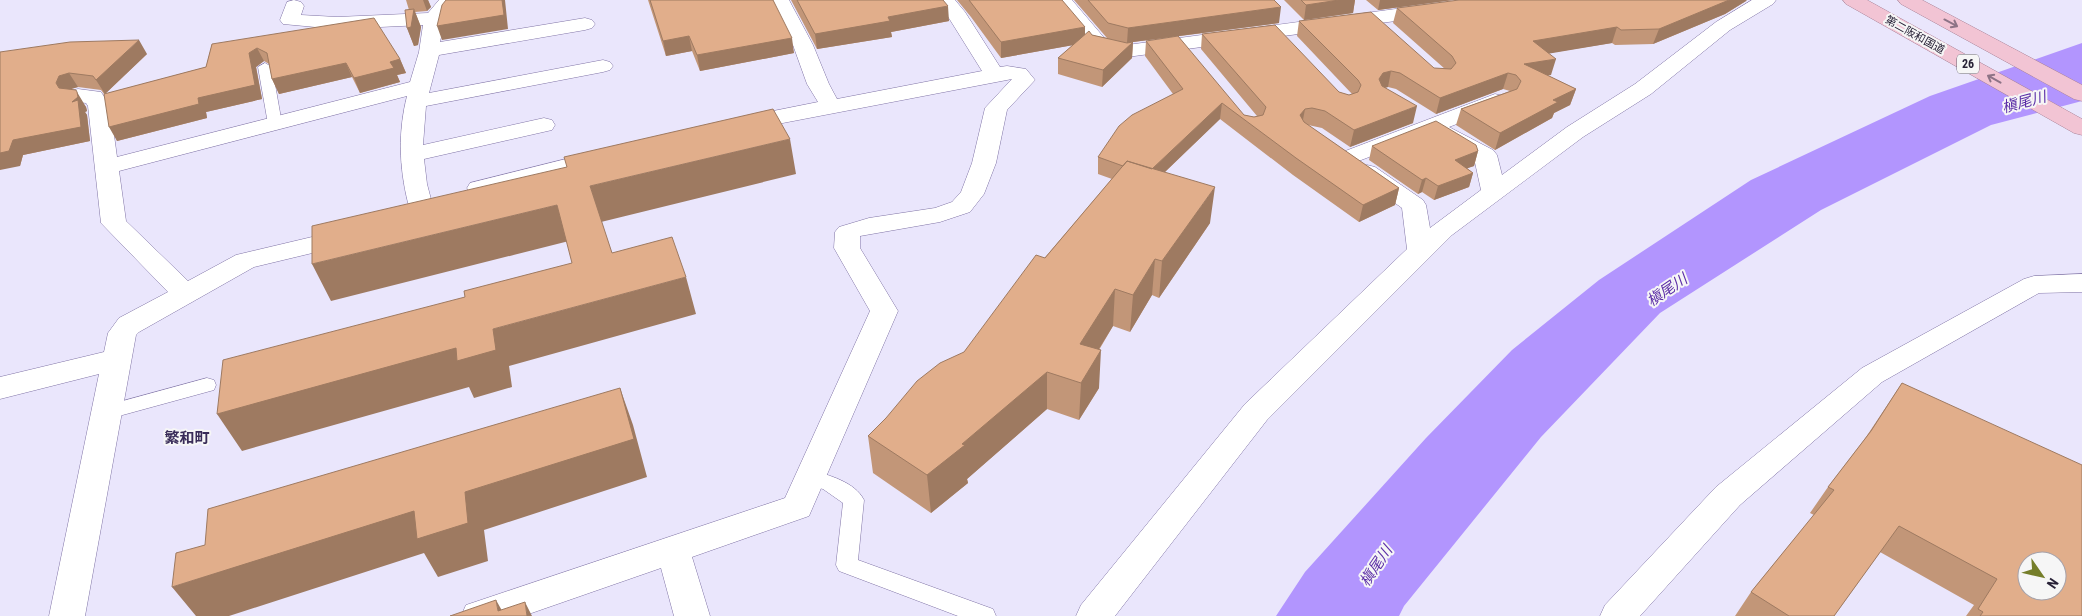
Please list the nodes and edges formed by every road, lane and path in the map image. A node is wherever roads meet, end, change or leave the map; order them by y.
1 (449, 0) edge
2 (779, 0) edge
3 (944, 0) edge
4 (1062, 0) edge
5 (1353, 0) edge
6 (1766, 0) edge
7 (1853, 0) edge
8 (1908, 0) edge
9 (1451, 8) edge
10 (1372, 18) junction
11 (434, 19) junction
12 (289, 20) dead end
13 (585, 24) dead end
14 (1286, 24) junction
15 (1392, 36) edge
16 (429, 50) junction
17 (1298, 52) edge
18 (265, 66) edge
19 (603, 66) dead end
20 (995, 75) junction
21 (417, 94) junction
22 (2082, 94) edge
23 (78, 96) edge
24 (1503, 98) edge
25 (831, 106) junction
26 (1410, 110) edge
27 (275, 124) junction
28 (1433, 125) junction
29 (544, 126) dead end
30 (2082, 128) edge
31 (715, 130) edge
32 (630, 149) edge
33 (411, 155) junction
34 (106, 167) junction
35 (1494, 193) junction
36 (365, 225) edge
37 (1420, 251) junction
38 (2082, 283) edge
39 (187, 292) junction
40 (118, 359) junction
41 (207, 385) dead end
42 (0, 388) edge
43 (108, 412) junction
44 (810, 478) junction
45 (673, 550) junction
46 (67, 616) edge
47 (479, 616) edge
48 (692, 616) edge
49 (985, 616) edge
50 (1094, 616) edge
51 (1618, 616) edge

1 - 11 street
2 - 25 street
3 - 20 street
4 - 14 street
5 - 10 street
6 - 35 street
30 -> 7 highway, 第二阪和国道 / 26
8 -> 22 highway, 第二阪和国道 / 26
9 - 10 street
10 - 14 street
10 - 15 street
11 - 12 street
11 - 16 street
13 - 16 street
14 - 17 street
16 - 21 street
18 - 27 lane
19 - 21 street
20 - 25 street
20 - 44 street
21 - 27 street
21 - 33 street
23 - 34 street
24 - 28 street
25 - 31 street
26 - 28 street
27 - 34 street
28 - 35 street
28 - 37 street
29 - 33 street
32 - 33 street
34 - 39 street
35 - 37 street
36 - 39 street
37 - 50 street
38 - 51 street
39 - 40 street
40 - 42 street
40 - 43 street
41 - 43 lane
43 - 46 street
44 - 45 street
44 - 49 lane
45 - 47 street
45 - 48 street

